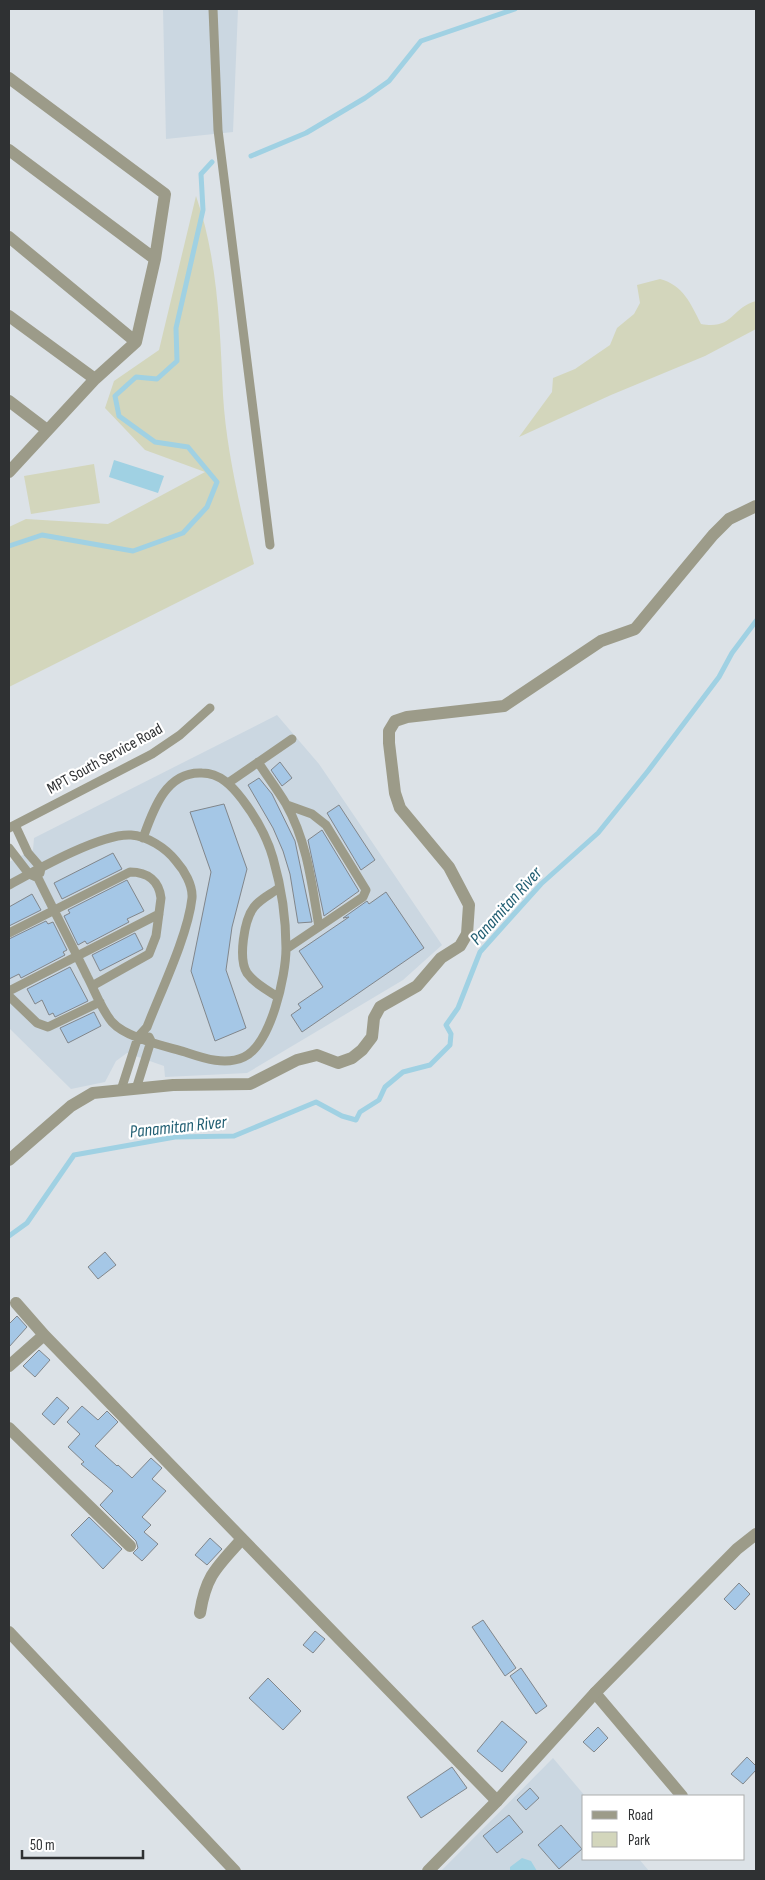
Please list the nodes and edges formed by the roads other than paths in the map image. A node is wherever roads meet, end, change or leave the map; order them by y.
1 (213, 9) edge
2 (9, 78) edge
3 (9, 150) edge
4 (9, 237) edge
5 (155, 259) junction
6 (9, 316) edge
7 (136, 342) junction
8 (95, 379) junction
9 (9, 401) edge
10 (47, 430) junction
11 (9, 472) edge
12 (756, 506) edge
13 (270, 545) dead end
14 (210, 708) dead end
15 (292, 738) dead end
16 (258, 762) junction
17 (228, 783) junction
18 (286, 805) junction
19 (12, 826) edge
20 (143, 838) junction
21 (9, 848) edge
22 (41, 868) junction
23 (29, 874) junction
24 (38, 878) junction
25 (9, 885) edge
26 (279, 888) junction
27 (54, 910) junction
28 (159, 914) junction
29 (319, 927) junction
30 (9, 934) edge
31 (286, 950) junction
32 (77, 956) junction
33 (92, 986) junction
34 (9, 991) edge
35 (9, 996) edge
36 (278, 997) junction
37 (100, 1002) junction
38 (146, 1027) junction
39 (138, 1037) junction
40 (151, 1042) junction
41 (136, 1089) junction
42 (121, 1090) junction
43 (9, 1160) edge
44 (16, 1304) dead end
45 (44, 1335) junction
46 (9, 1366) edge
47 (9, 1428) edge
48 (756, 1534) edge
49 (242, 1539) junction
50 (130, 1546) dead end
51 (200, 1613) dead end
52 (9, 1632) edge
53 (596, 1693) junction
54 (681, 1795) edge
55 (497, 1801) junction
56 (235, 1871) edge
57 (428, 1871) edge

1 - 13 lane
2 - 5 street
3 - 5 street
4 - 7 street
5 - 7 street
6 - 8 street
7 - 8 street
8 - 10 street
9 - 10 street
10 - 11 street
12 - 41 street
14 - 19 lane, MPT South Service Road
15 - 16 lane
16 - 17 lane
16 - 18 lane
17 - 20 lane
17 - 26 lane
18 - 29 lane
18 - 29 lane
19 - 22 lane
20 - 22 lane
20 - 38 lane
21 - 23 lane
22 - 23 lane
22 - 24 lane
23 - 24 lane
23 - 25 lane
24 - 27 lane
26 - 31 lane
26 - 36 lane
27 - 28 lane
27 - 30 lane
27 - 32 lane
28 - 32 lane
28 - 33 lane
29 - 31 lane
31 - 36 lane
32 - 33 lane
32 - 34 lane
33 - 37 lane
35 - 37 lane
36 - 40 lane
37 - 39 lane
38 - 39 lane
38 - 40 lane
39 - 40 lane
39 - 42 lane
40 - 41 lane
41 - 42 street
42 - 43 street
44 - 45 street
45 - 46 street
45 - 49 street
47 - 50 street
48 - 53 street
49 - 51 street
49 - 55 street
52 - 56 street
53 - 54 street
53 - 55 street
55 - 57 street

